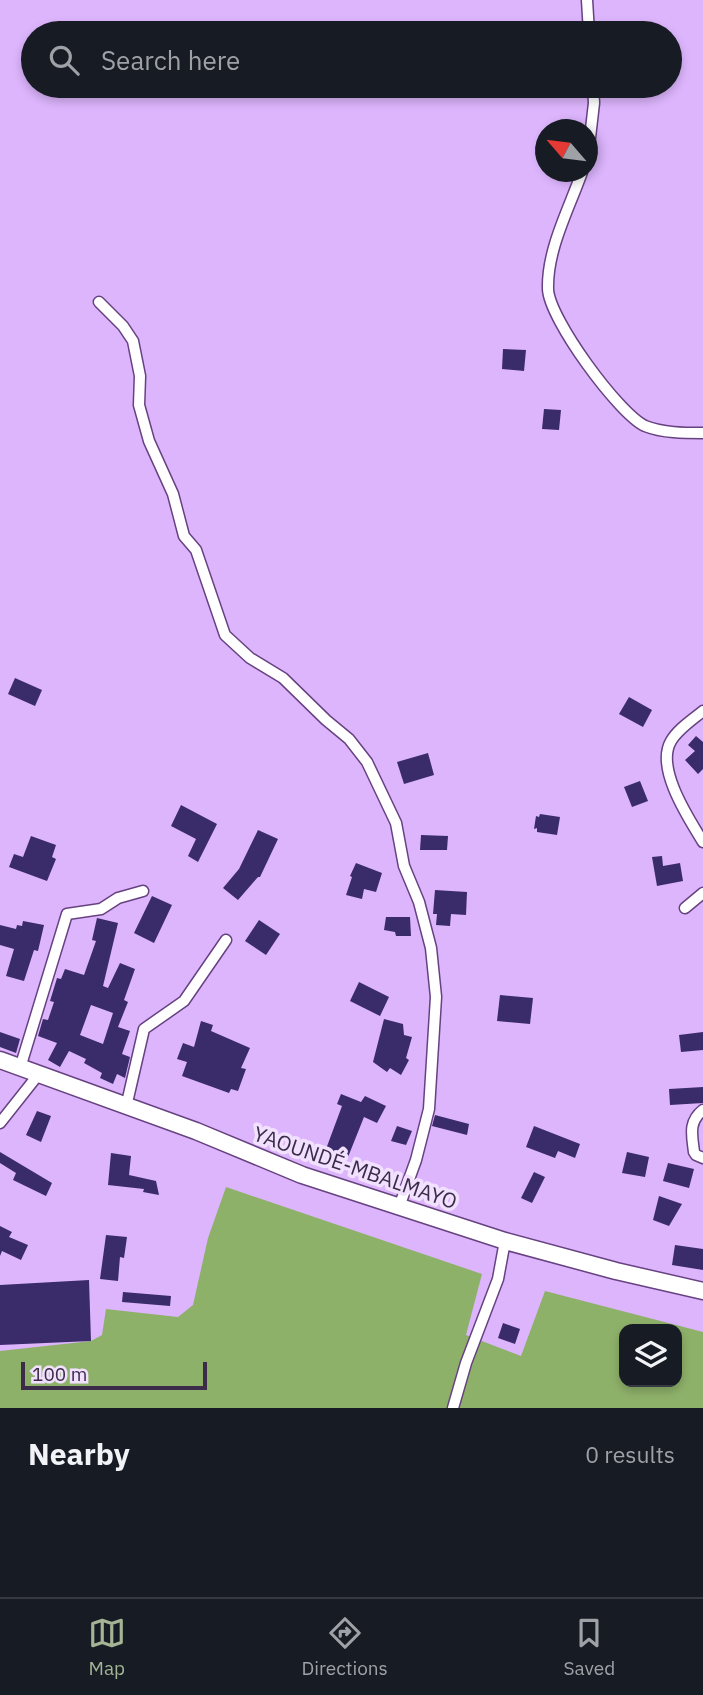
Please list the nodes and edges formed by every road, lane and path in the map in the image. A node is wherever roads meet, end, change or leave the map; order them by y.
1 (587, 0) edge
2 (588, 21) edge
3 (594, 98) edge
4 (592, 119) edge
5 (578, 182) edge
6 (99, 302) dead end
7 (703, 433) edge
8 (703, 711) edge
9 (703, 842) edge
10 (143, 891) dead end
11 (703, 893) edge
12 (685, 908) dead end
13 (226, 940) dead end
14 (0, 1060) edge
15 (20, 1068) junction
16 (38, 1075) junction
17 (126, 1107) junction
18 (703, 1110) edge
19 (0, 1123) edge
20 (703, 1158) edge
21 (399, 1207) junction
22 (505, 1241) junction
23 (703, 1291) edge
24 (453, 1408) edge

1 - 2 street
3 - 4 street
5 - 7 street
6 - 21 street
8 - 9 street
10 - 15 street
11 - 12 street
13 - 17 street
14 - 15 highway, YAOUNDÉ-MBALMAYO
15 - 16 highway, YAOUNDÉ-MBALMAYO
16 - 17 highway, YAOUNDÉ-MBALMAYO
16 - 19 street
17 - 21 highway, YAOUNDÉ-MBALMAYO
18 - 20 street
21 - 22 highway, YAOUNDÉ-MBALMAYO
22 - 23 highway, YAOUNDÉ-MBALMAYO
22 - 24 street

